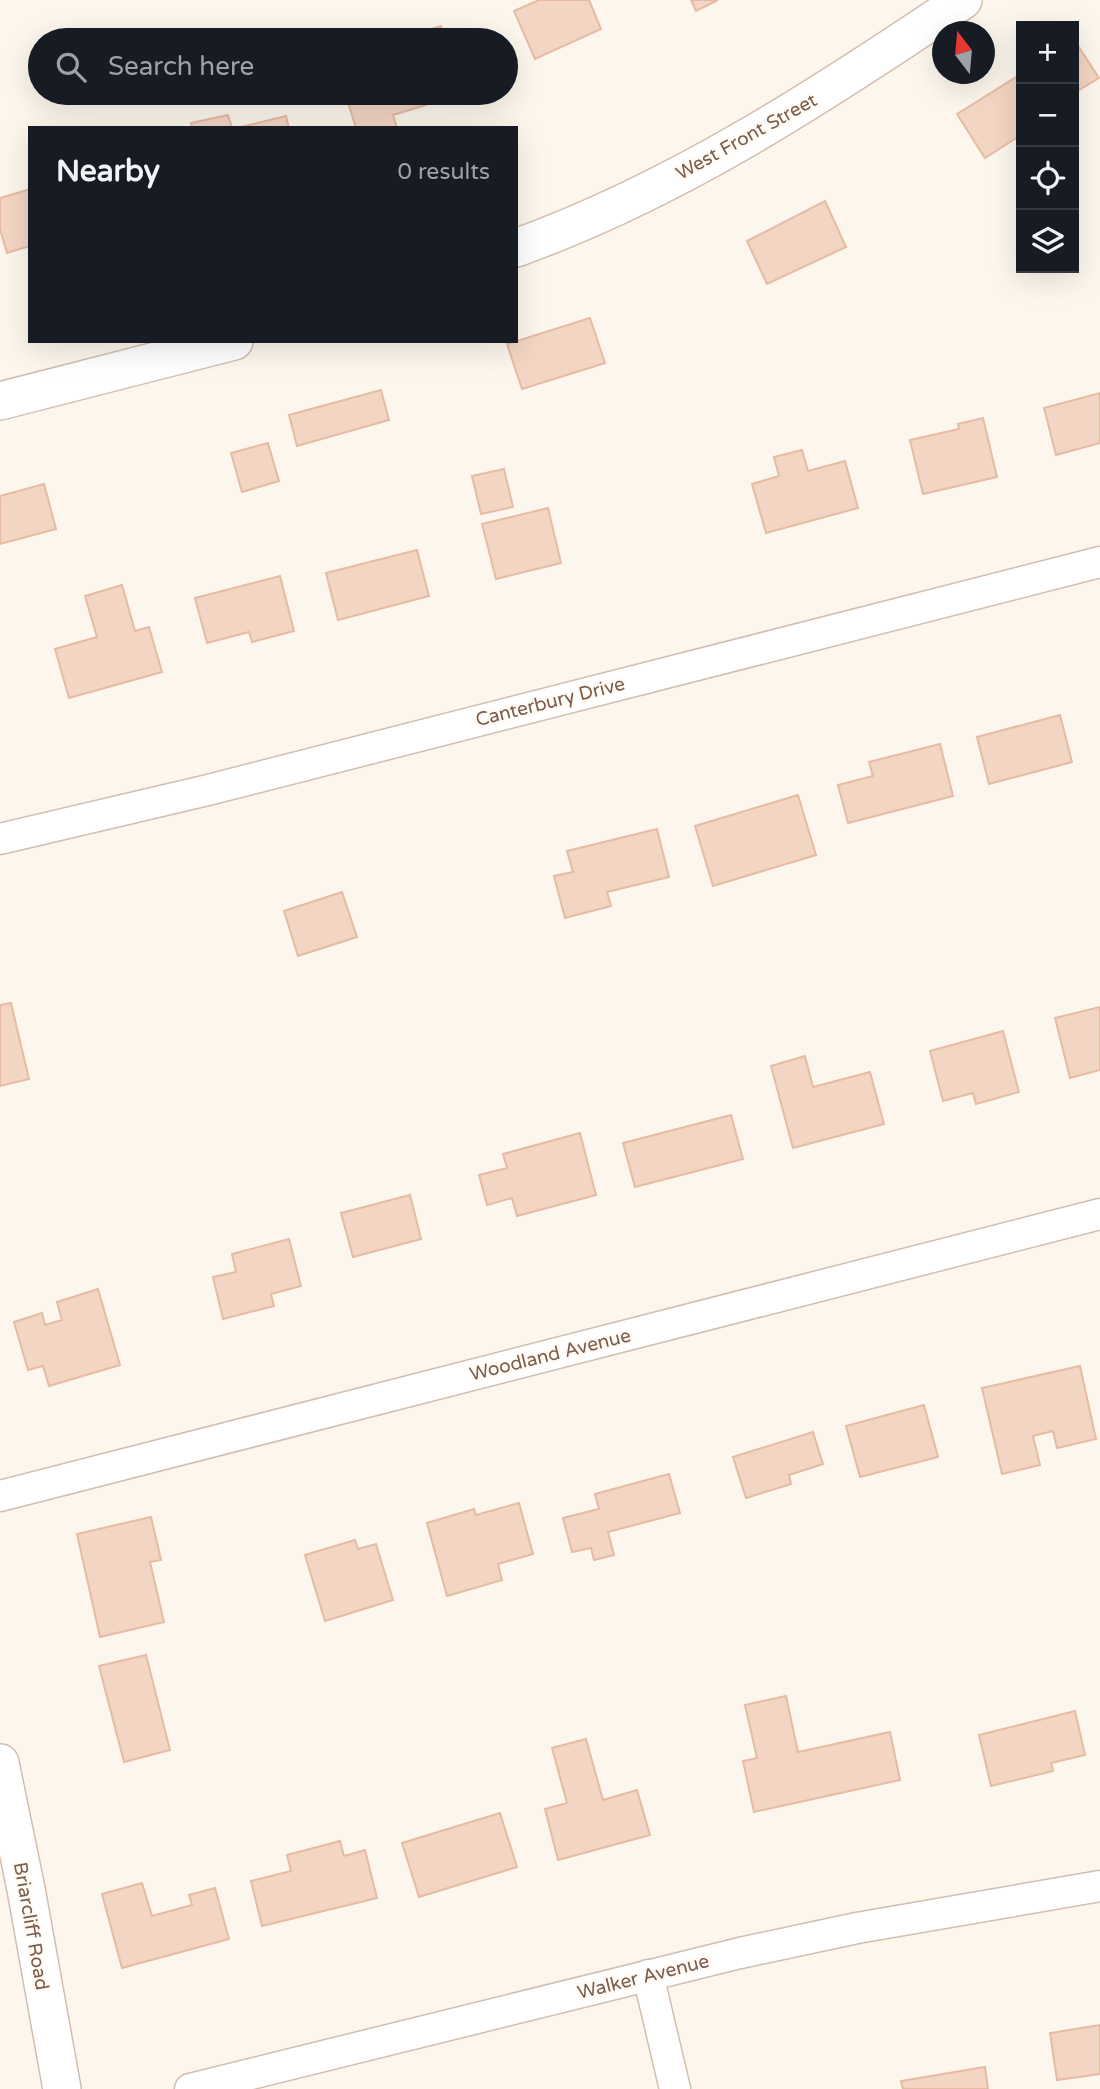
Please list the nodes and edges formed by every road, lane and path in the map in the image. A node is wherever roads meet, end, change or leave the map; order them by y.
1 (963, 0) edge
2 (518, 247) edge
3 (226, 343) edge
4 (0, 401) edge
5 (1100, 562) edge
6 (0, 839) edge
7 (1100, 1214) edge
8 (0, 1496) edge
9 (0, 1763) edge
10 (1100, 1886) edge
11 (648, 1975) junction
12 (62, 2089) edge
13 (190, 2089) edge
14 (674, 2089) edge

1 - 2 street, West Front Street
3 - 4 street
5 - 6 street, Canterbury Drive
7 - 8 street, Woodland Avenue
9 - 12 street, Briarcliff Road
10 - 11 street, Walker Avenue
11 - 13 street, Walker Avenue
11 - 14 street

